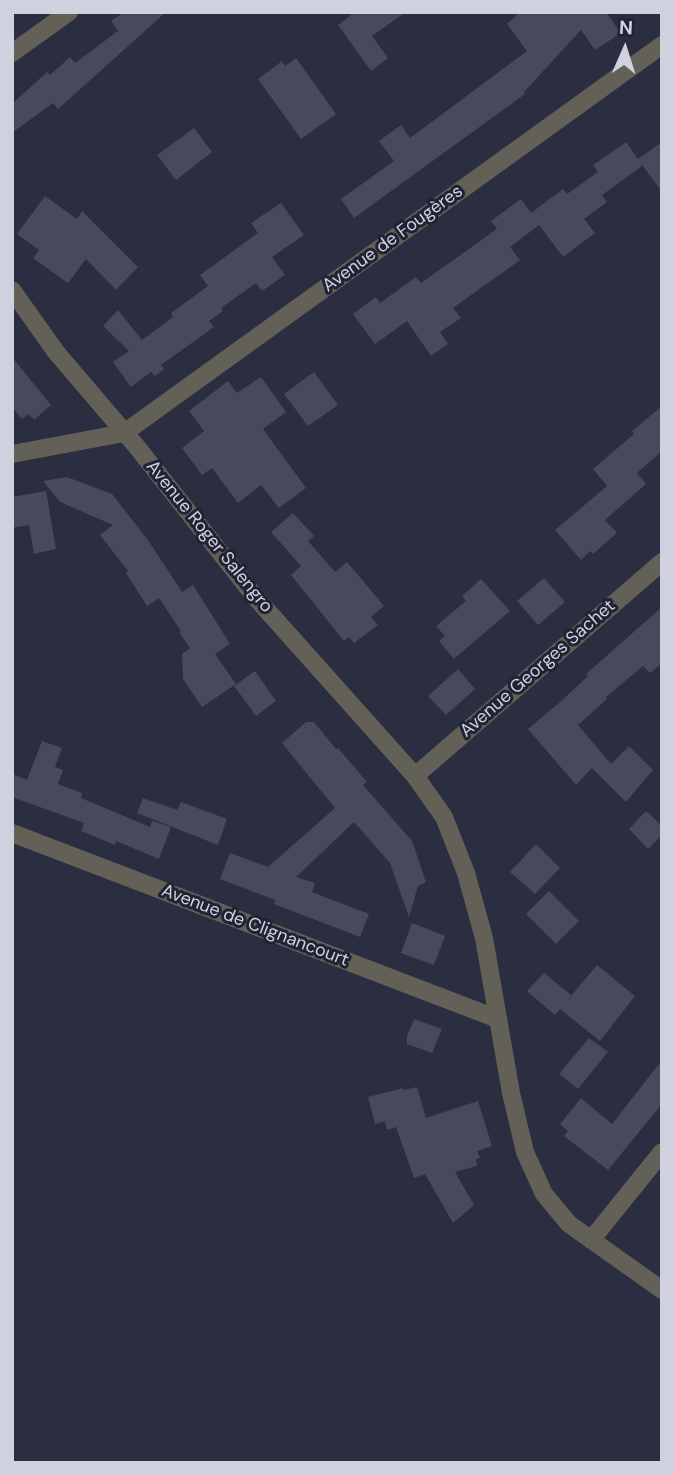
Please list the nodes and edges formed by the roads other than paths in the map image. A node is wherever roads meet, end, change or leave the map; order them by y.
1 (69, 12) edge
2 (662, 46) edge
3 (12, 53) edge
4 (12, 290) edge
5 (124, 433) junction
6 (12, 454) edge
7 (662, 562) edge
8 (415, 776) junction
9 (12, 833) edge
10 (498, 1019) junction
11 (662, 1152) edge
12 (591, 1240) junction
13 (662, 1290) edge

1 - 3 street
2 - 5 street, Avenue de Fougères
4 - 5 street, Avenue Roger Salengro
5 - 6 street
5 - 8 street, Avenue Roger Salengro
7 - 8 street, Avenue Georges Sachet
8 - 10 street, Avenue Roger Salengro
9 - 10 street, Avenue de Clignancourt
10 - 12 street, Avenue Roger Salengro
11 - 12 street
12 - 13 street, Avenue Roger Salengro

